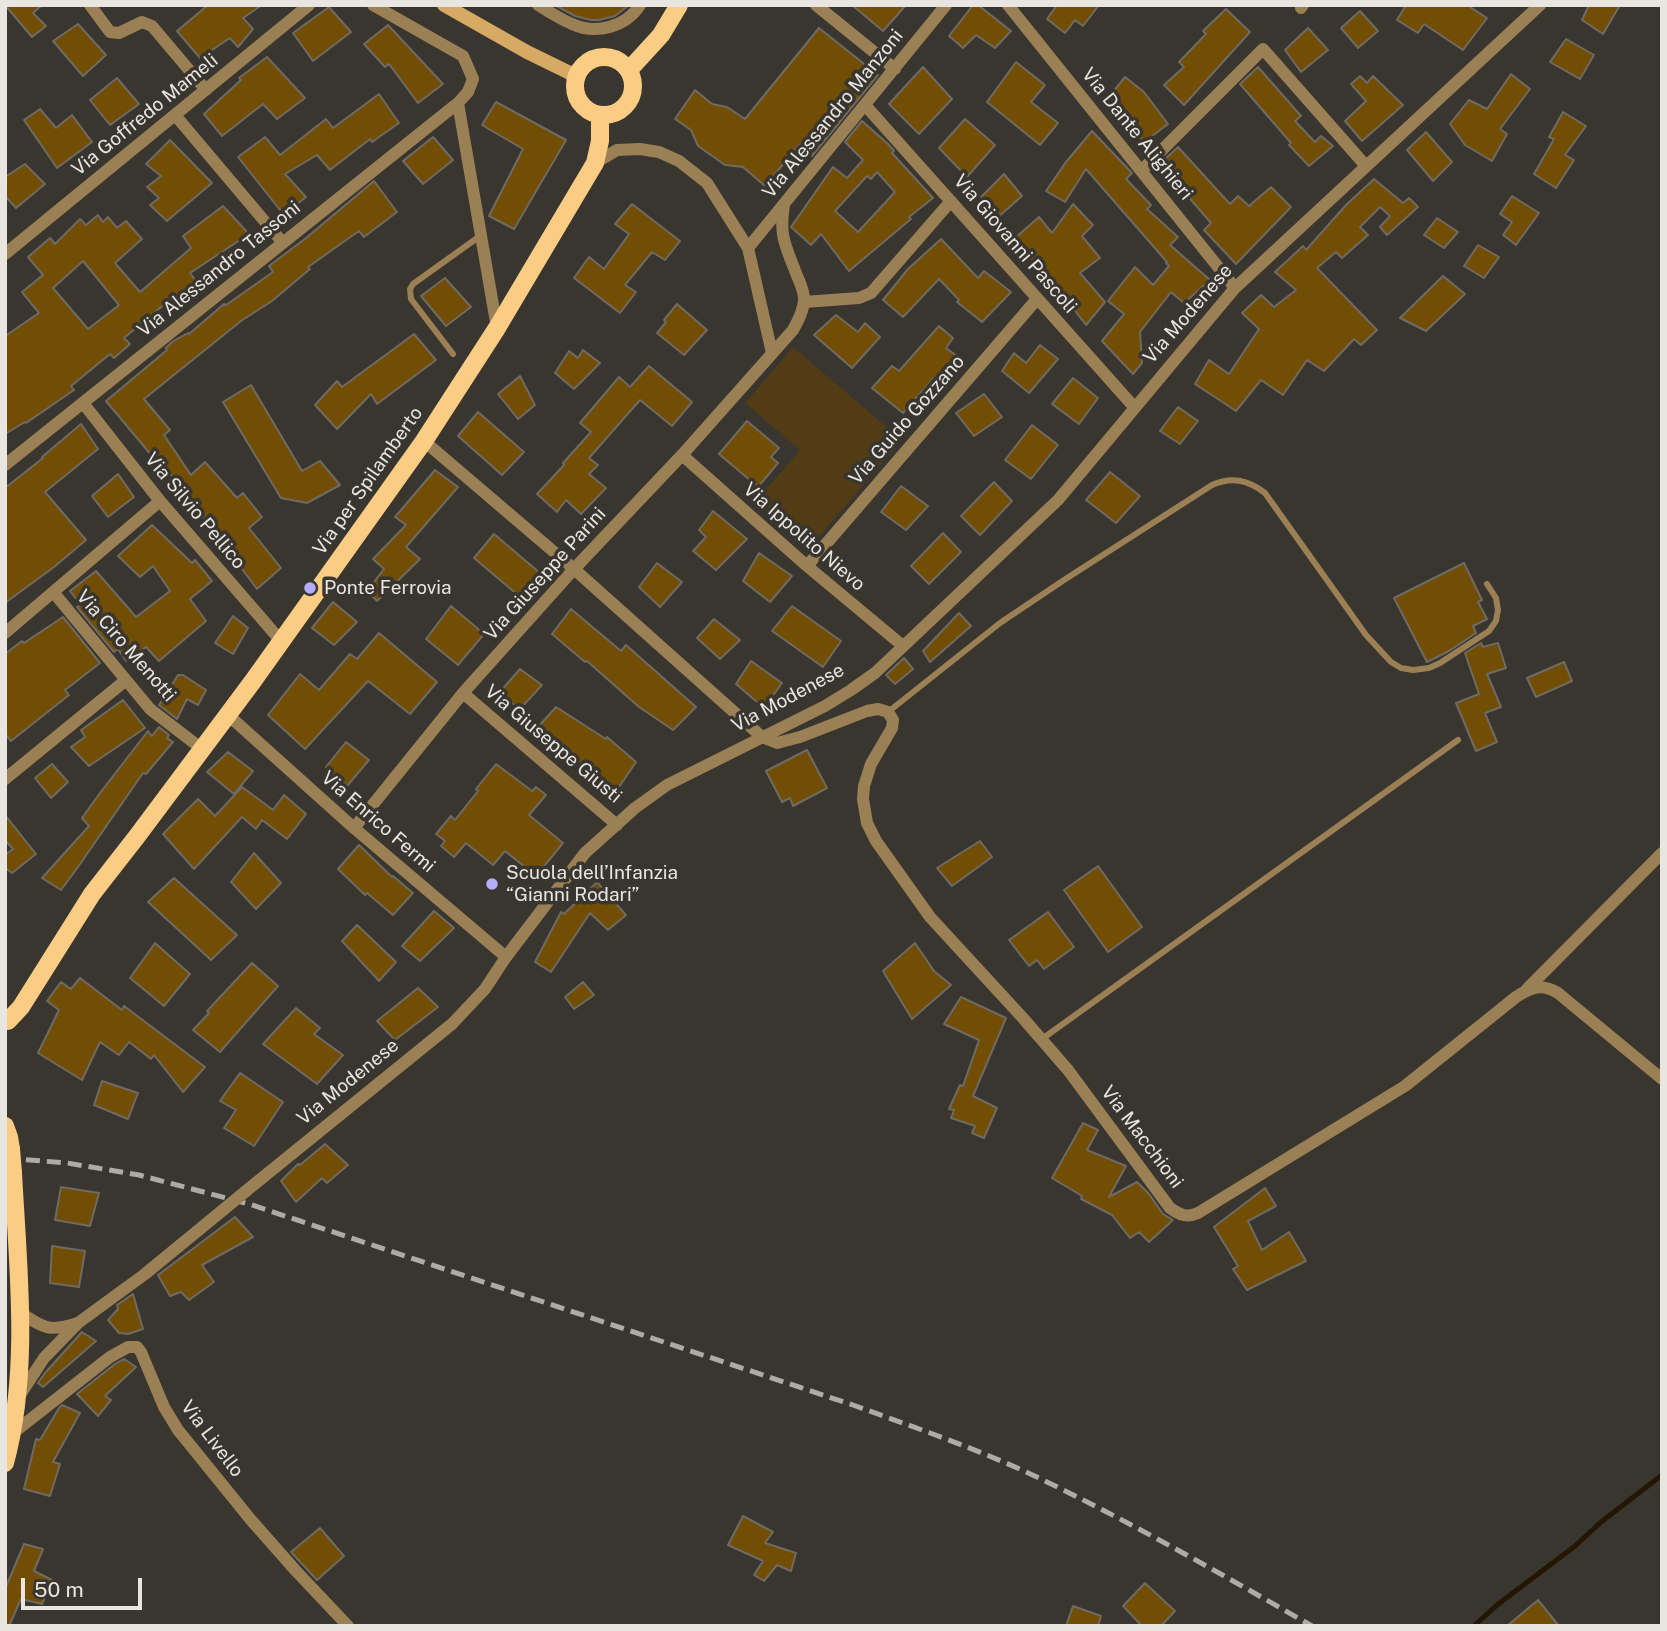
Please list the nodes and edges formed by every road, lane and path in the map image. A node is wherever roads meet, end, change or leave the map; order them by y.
1 (90, 5) edge
2 (309, 5) edge
3 (373, 5) edge
4 (444, 5) edge
5 (538, 5) edge
6 (640, 5) edge
7 (679, 5) edge
8 (946, 5) edge
9 (1009, 5) edge
10 (1540, 5) edge
11 (817, 6) edge
12 (895, 69) junction
13 (629, 70) junction
14 (576, 76) junction
15 (206, 90) junction
16 (458, 103) junction
17 (865, 105) junction
18 (175, 115) junction
19 (600, 116) junction
20 (595, 163) junction
21 (1366, 166) junction
22 (1142, 170) junction
23 (951, 201) junction
24 (784, 205) junction
25 (481, 235) junction
26 (283, 243) junction
27 (748, 248) junction
28 (5, 254) edge
29 (1235, 288) junction
30 (1037, 299) junction
31 (804, 302) junction
32 (498, 328) junction
33 (453, 354) dead end
34 (772, 354) junction
35 (83, 402) junction
36 (1135, 408) junction
37 (424, 441) junction
38 (681, 455) junction
39 (5, 466) edge
40 (160, 501) junction
41 (807, 566) junction
42 (574, 569) junction
43 (1487, 584) dead end
44 (54, 593) junction
45 (5, 633) edge
46 (281, 641) junction
47 (903, 646) junction
48 (126, 680) junction
49 (463, 693) junction
50 (888, 712) junction
51 (227, 714) junction
52 (762, 737) junction
53 (1458, 740) dead end
54 (202, 749) junction
55 (5, 779) edge
56 (617, 825) junction
57 (354, 828) junction
58 (1662, 853) edge
59 (506, 957) junction
60 (1525, 991) junction
61 (6, 1026) edge
62 (1042, 1040) junction
63 (1662, 1079) edge
64 (5, 1126) edge
65 (21, 1312) junction
66 (78, 1323) junction
67 (16, 1401) junction
68 (13, 1433) junction
69 (5, 1463) edge
70 (348, 1626) edge

1 - 15 street
2 - 15 street, Via Goffredo Mameli
3 - 16 street, Via Alessandro Tassoni
4 - 14 main road
5 - 6 street
7 - 13 main road
8 - 12 street, Via Alessandro Manzoni
9 - 22 street, Via Dante Alighieri
10 - 21 street, Via Modenese
11 - 12 street
12 - 17 street, Via Alessandro Manzoni
13 - 14 main road
13 - 19 main road
14 - 19 main road
15 - 18 street, Via Goffredo Mameli
16 - 25 street
16 - 26 street, Via Alessandro Tassoni
17 - 23 street, Via Giovanni Pascoli
17 - 24 street, Via Alessandro Manzoni
18 - 26 street
18 - 28 street, Via Goffredo Mameli
19 - 20 main road, Via per Spilamberto
20 - 27 street
20 - 32 main road, Via per Spilamberto
21 - 22 street
21 - 29 street, Via Modenese
22 - 29 street, Via Dante Alighieri
23 - 30 street, Via Giovanni Pascoli
23 - 31 street
24 - 27 street, Via Alessandro Manzoni
24 - 31 street
25 - 32 street
25 - 33 lane
26 - 35 street, Via Alessandro Tassoni
27 - 34 street
29 - 36 street, Via Modenese
30 - 36 street, Via Giovanni Pascoli
30 - 41 street, Via Guido Gozzano
31 - 34 street, Via Giuseppe Parini
32 - 37 main road, Via per Spilamberto
34 - 38 street, Via Giuseppe Parini
35 - 39 street, Via Alessandro Tassoni
35 - 40 street, Via Silvio Pellico
36 - 47 street, Via Modenese
37 - 42 street
37 - 46 main road, Via per Spilamberto
38 - 41 street, Via Ippolito Nievo
38 - 42 street, Via Giuseppe Parini
40 - 44 street
40 - 46 street, Via Silvio Pellico
41 - 47 street, Via Ippolito Nievo
42 - 49 street, Via Giuseppe Parini
42 - 52 street
43 - 50 lane
44 - 45 street
44 - 48 street, Via Ciro Menotti
46 - 51 main road, Via per Spilamberto
47 - 52 street, Via Modenese
48 - 54 street, Via Ciro Menotti
48 - 55 street
49 - 56 street, Via Giuseppe Giusti
49 - 57 street, Via Giuseppe Parini
50 - 52 street
50 - 62 street, Via Macchioni
51 - 54 main road, Via per Spilamberto
51 - 57 street, Via Enrico Fermi
52 - 56 street, Via Modenese
53 - 62 lane
54 - 61 main road, Via per Spilamberto
56 - 59 street, Via Modenese
57 - 59 street, Via Enrico Fermi
58 - 60 street
59 - 66 street, Via Modenese, bridge
60 - 62 street, Via Macchioni
60 - 63 street
64 - 65 main road, bridge
65 - 66 street, Via Modenese
65 - 67 main road, Via Modenese
66 - 67 street, Via Modenese
67 - 68 main road, Via Modenese
68 - 69 main road, Via Modenese
68 - 70 street, Via Livello

